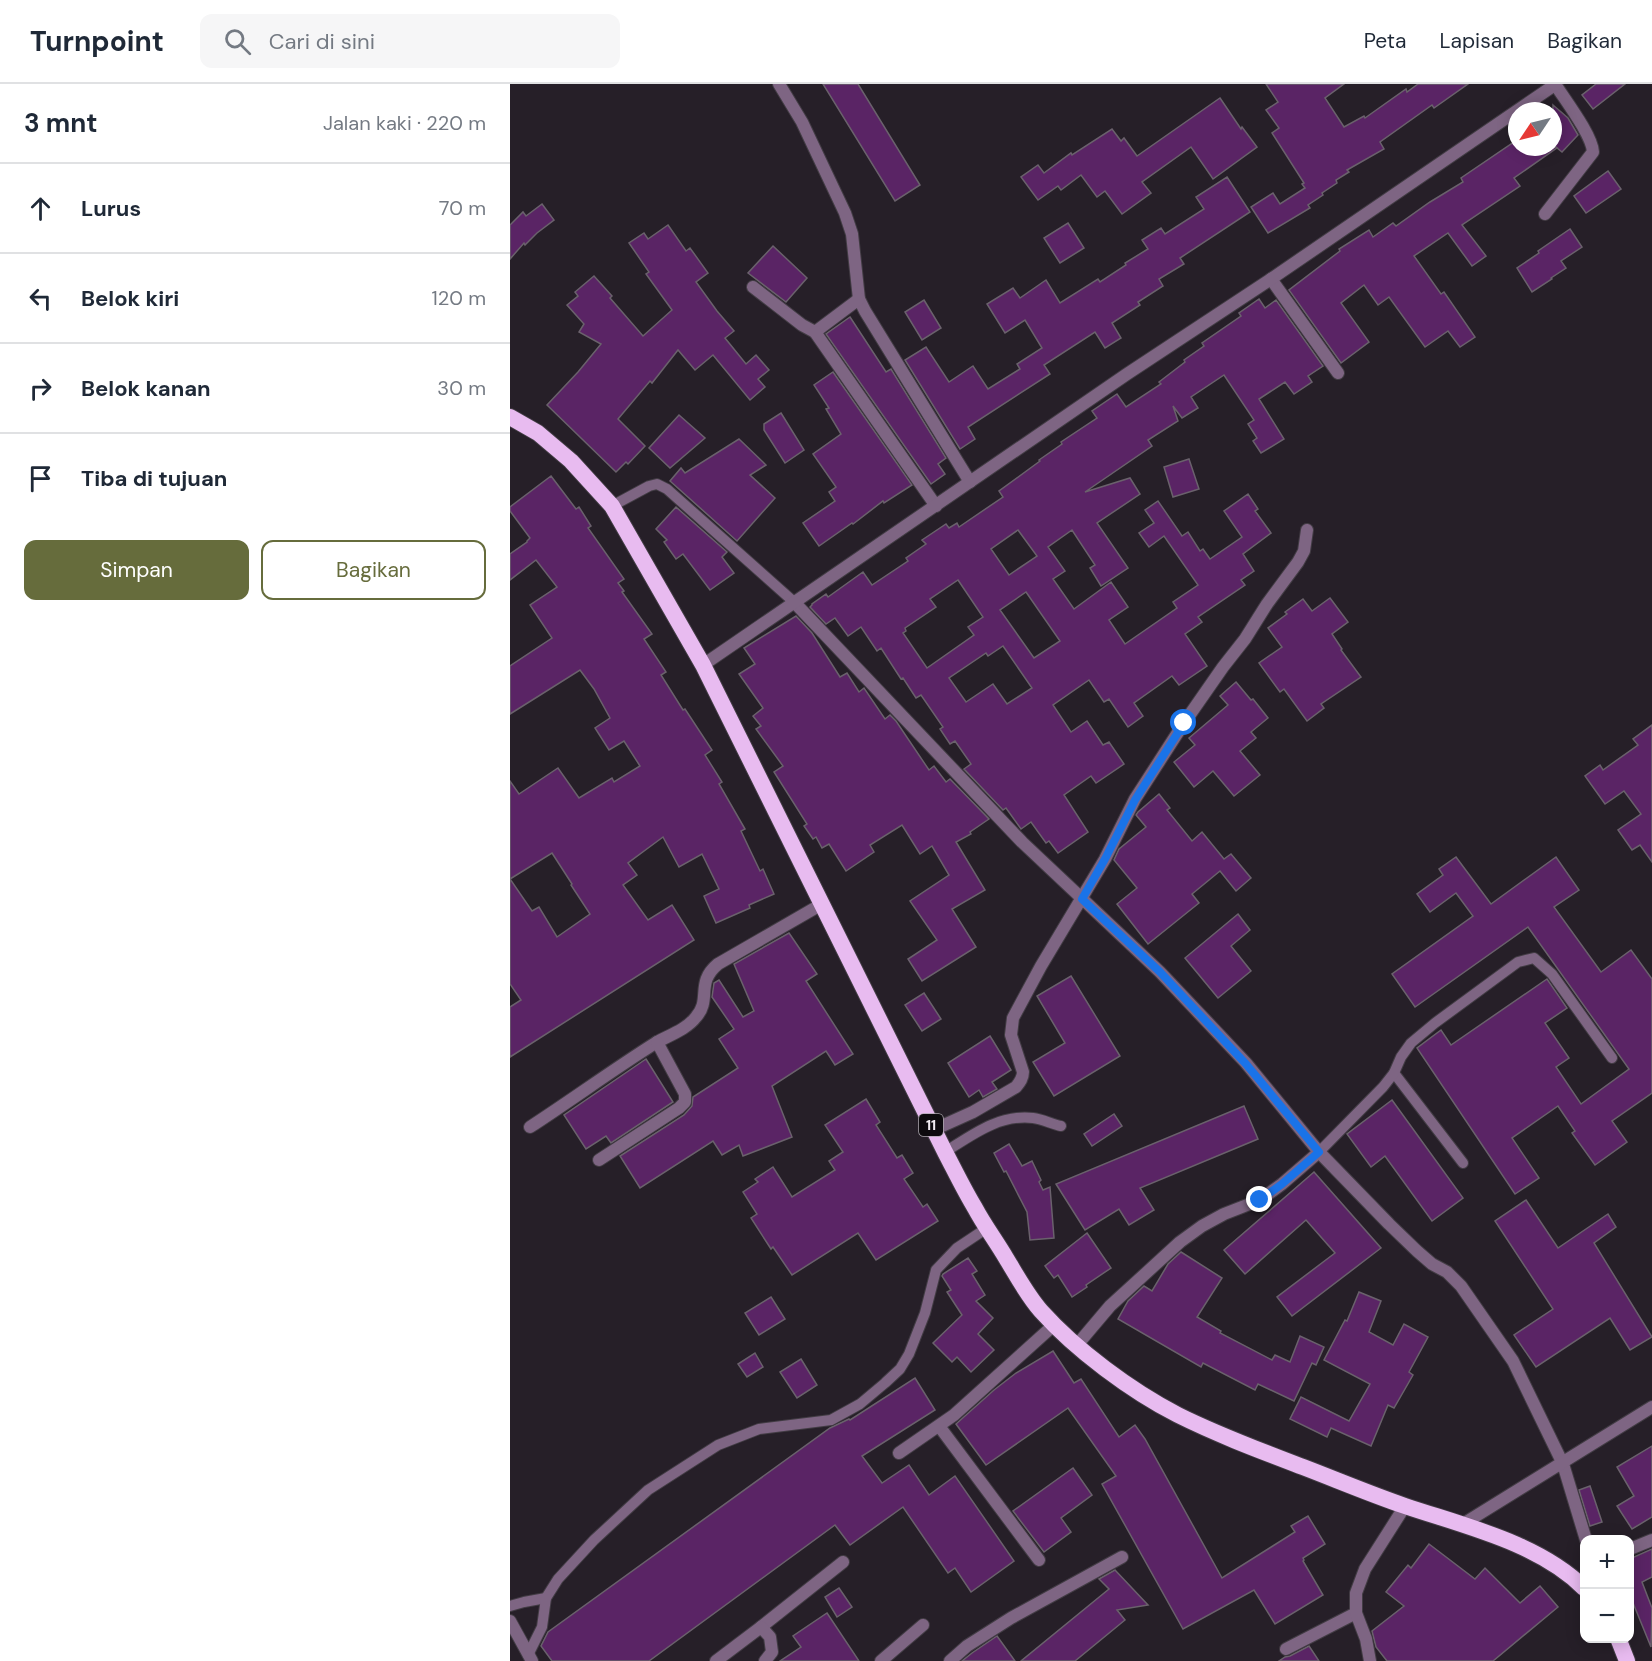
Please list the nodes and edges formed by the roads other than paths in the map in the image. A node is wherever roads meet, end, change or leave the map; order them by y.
1 (779, 84) edge
2 (1555, 84) edge
3 (1545, 214) dead end
4 (1271, 279) junction
5 (753, 287) dead end
6 (859, 299) junction
7 (815, 332) junction
8 (1338, 373) dead end
9 (510, 417) edge
10 (970, 482) junction
11 (612, 506) junction
12 (936, 506) junction
13 (1307, 530) dead end
14 (794, 602) junction
15 (703, 665) junction
16 (1082, 899) junction
17 (822, 904) junction
18 (657, 1042) junction
19 (1611, 1058) dead end
20 (1394, 1073) junction
21 (1061, 1126) dead end
22 (531, 1127) dead end
23 (933, 1130) junction
24 (945, 1152) junction
25 (1319, 1152) junction
26 (599, 1160) dead end
27 (1463, 1163) dead end
28 (987, 1228) junction
29 (1055, 1324) junction
30 (1077, 1345) junction
31 (1652, 1407) edge
32 (939, 1426) junction
33 (899, 1453) dead end
34 (1563, 1464) junction
35 (1405, 1506) junction
36 (1463, 1524) junction
37 (1585, 1535) edge
38 (1652, 1540) edge
39 (1634, 1547) edge
40 (1122, 1557) dead end
41 (1040, 1560) dead end
42 (843, 1562) dead end
43 (1580, 1584) edge
44 (546, 1598) junction
45 (510, 1606) edge
46 (1356, 1613) junction
47 (510, 1621) edge
48 (923, 1625) dead end
49 (761, 1627) junction
50 (1620, 1643) edge
51 (1286, 1649) dead end
52 (530, 1658) edge
53 (716, 1661) edge
54 (765, 1661) edge
55 (881, 1661) edge
56 (950, 1661) edge
57 (1370, 1661) edge
58 (1627, 1661) edge

1 - 6 street
2 - 3 street
2 - 4 street
4 - 8 street
4 - 10 street
5 - 7 street
6 - 7 street
6 - 10 street
7 - 12 street
9 - 11 highway, 11
10 - 12 street
11 - 14 lane
11 - 15 highway, 11
12 - 14 street
13 - 16 street
14 - 15 street
14 - 16 street
15 - 17 highway, 11
16 - 23 street
16 - 25 street
17 - 18 street
17 - 23 highway, 11
18 - 22 street
18 - 26 street
19 - 20 lane
20 - 25 lane
20 - 27 lane
21 - 24 lane
23 - 24 highway, 11
24 - 28 highway, 11
25 - 30 street
25 - 34 street
28 - 29 highway, 11
28 - 44 lane
29 - 30 highway, 11
29 - 32 street
30 - 35 highway, 11
31 - 34 street
32 - 33 street
32 - 41 street
34 - 36 street
34 - 37 street
35 - 36 highway, 11
35 - 46 street
36 - 43 highway, 11
38 - 39 street
40 - 56 street
42 - 49 street
44 - 45 lane
44 - 52 lane
46 - 51 street
46 - 57 street
47 - 52 street
48 - 55 street
49 - 53 street
49 - 54 street
50 - 58 highway

